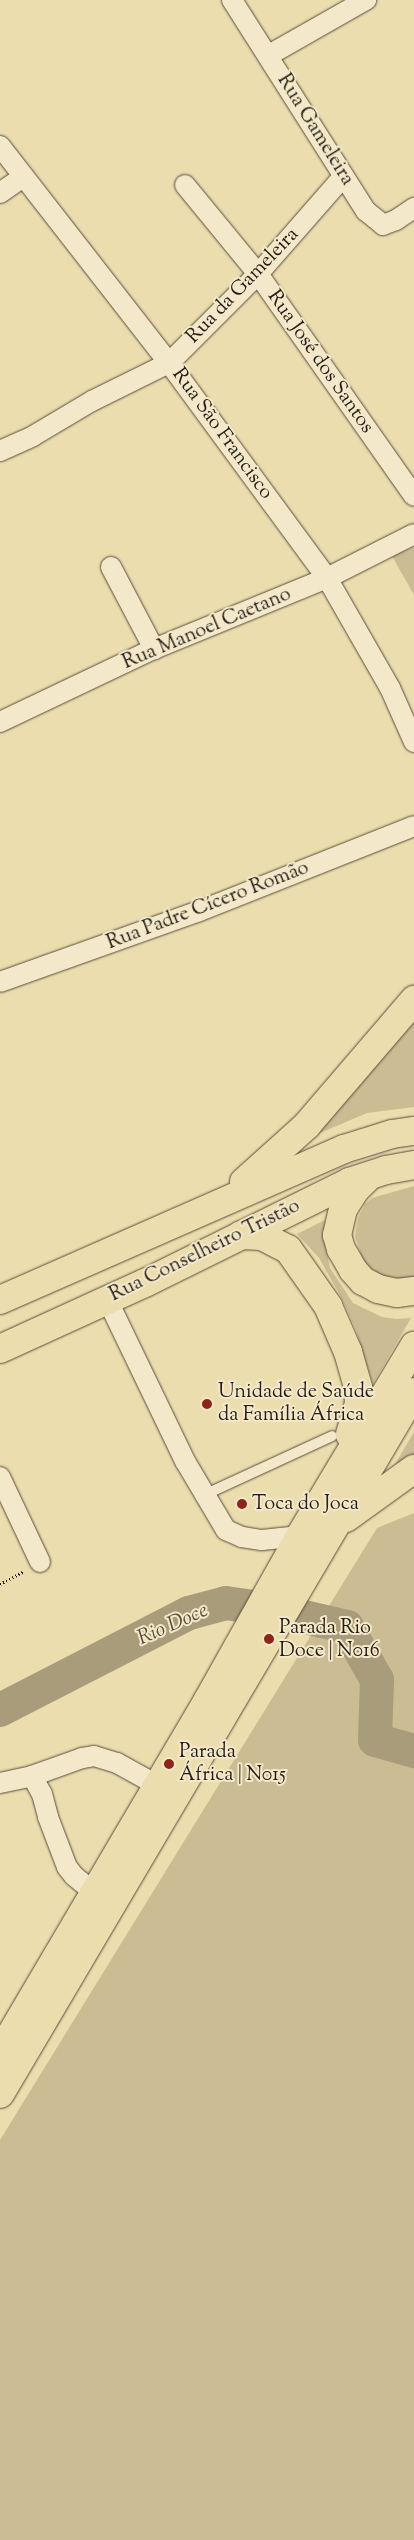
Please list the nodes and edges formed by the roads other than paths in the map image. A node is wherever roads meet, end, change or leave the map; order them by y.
1 (232, 0) edge
2 (359, 2) edge
3 (269, 55) junction
4 (0, 146) edge
5 (23, 177) junction
6 (343, 177) junction
7 (185, 185) dead end
8 (0, 193) edge
9 (414, 208) edge
10 (258, 274) junction
11 (169, 363) junction
12 (0, 451) edge
13 (414, 496) edge
14 (414, 534) edge
15 (111, 567) dead end
16 (327, 578) junction
17 (154, 649) junction
18 (0, 722) edge
19 (414, 742) edge
20 (414, 826) edge
21 (0, 982) edge
22 (414, 1000) edge
23 (414, 1131) edge
24 (414, 1166) edge
25 (371, 1174) junction
26 (222, 1201) junction
27 (241, 1235) junction
28 (414, 1291) edge
29 (108, 1299) junction
30 (0, 1300) edge
31 (414, 1346) edge
32 (0, 1349) edge
33 (414, 1392) edge
34 (332, 1436) dead end
35 (414, 1470) edge
36 (0, 1477) edge
37 (204, 1495) junction
38 (326, 1518) junction
39 (303, 1548) junction
40 (40, 1562) road end
41 (221, 1699) junction
42 (32, 1776) junction
43 (0, 1783) edge
44 (157, 1785) junction
45 (94, 1892) junction
46 (0, 2053) edge
47 (0, 2094) edge

1 - 3 street, Rua Gameleira
2 - 3 street
3 - 6 street, Rua Gameleira
4 - 5 street, Rua São Francisco
5 - 8 street
5 - 11 street, Rua São Francisco
6 - 9 street, Rua Gameleira
6 - 10 street, Rua da Gameleira
7 - 10 street, Rua José dos Santos
10 - 11 street, Rua da Gameleira
10 - 13 street, Rua José dos Santos
11 - 12 street, Rua da Gameleira
11 - 16 street, Rua São Francisco
14 - 16 street, Rua Manoel Caetano
15 - 17 street
16 - 17 street, Rua Manoel Caetano
16 - 19 street, Rua São Francisco
17 - 18 street, Rua Manoel Caetano
20 - 21 street, Rua Padre Cícero Romão
22 - 26 main road
23 - 26 main road, Rua Conselheiro Tristão
24 - 25 main road, Rua Conselheiro Tristão
25 - 27 main road, Rua Conselheiro Tristão
25 - 28 main road
26 - 30 main road, Rua Conselheiro Tristão
27 - 29 main road, Rua Conselheiro Tristão
27 - 38 main road
29 - 32 main road, Rua Conselheiro Tristão
29 - 37 street
31 - 38 main road
33 - 38 main road
34 - 37 lane
35 - 38 main road
36 - 40 street
37 - 39 street
38 - 39 main road
39 - 41 main road
41 - 44 main road
41 - 47 main road
42 - 43 street
42 - 44 street
42 - 45 street
44 - 45 main road
45 - 46 main road

